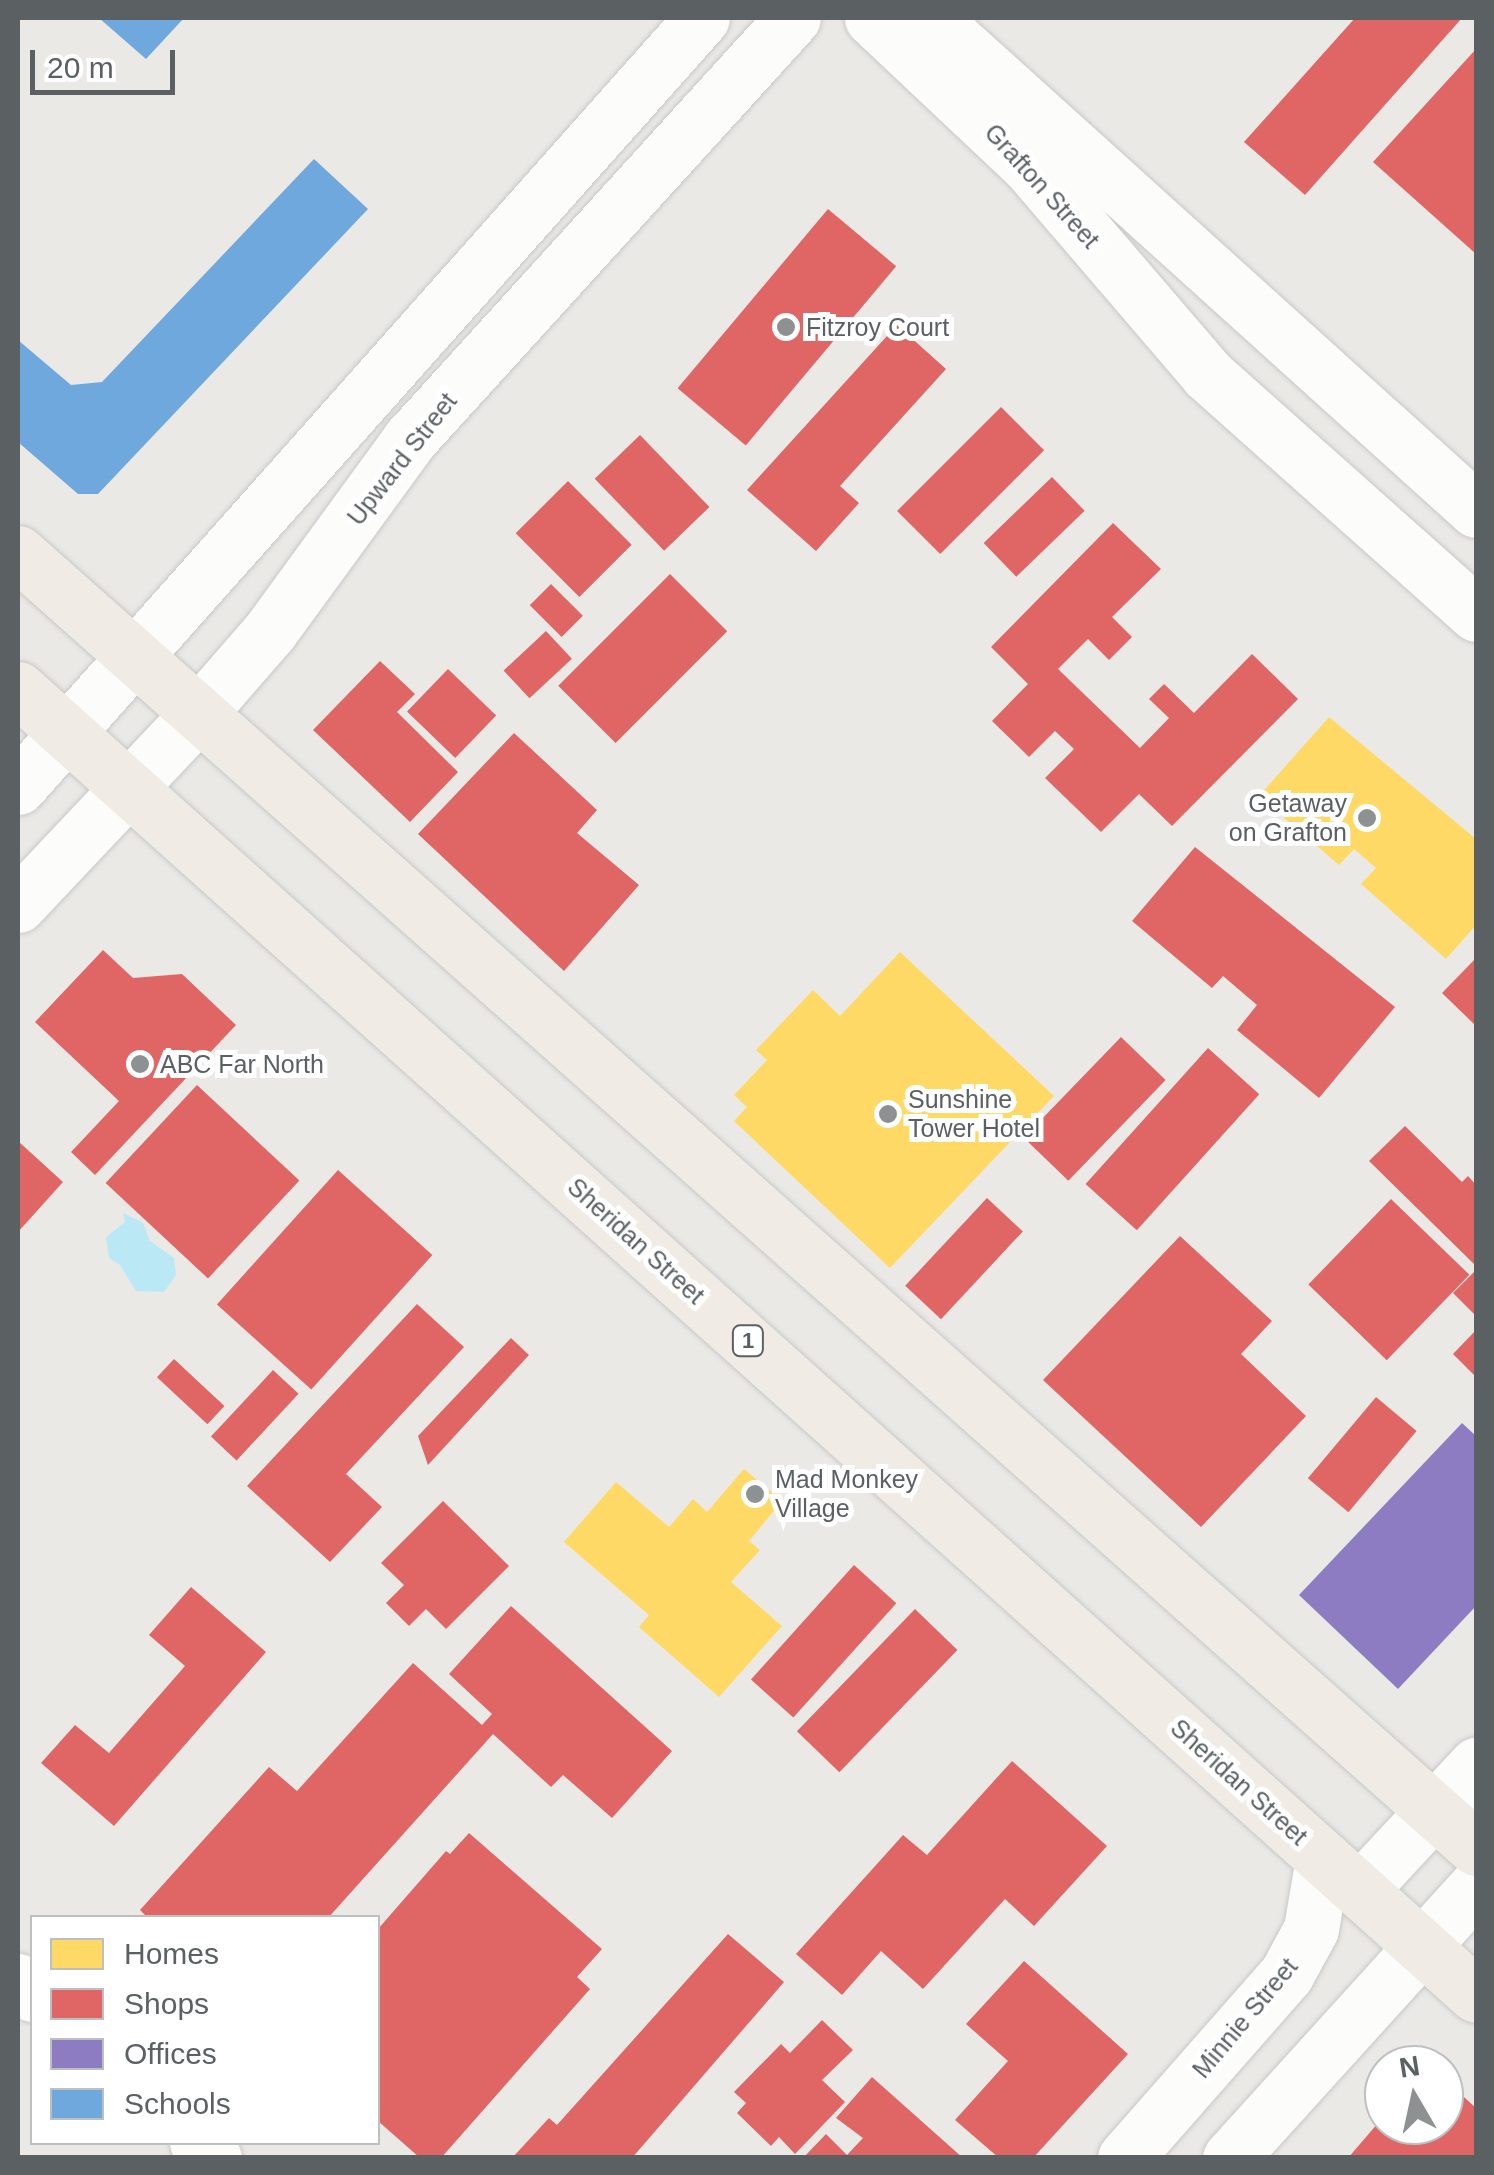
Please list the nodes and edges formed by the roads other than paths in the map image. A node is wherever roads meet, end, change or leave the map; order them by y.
1 (702, 18) edge
2 (793, 18) edge
3 (872, 18) edge
4 (932, 18) edge
5 (1244, 304) junction
6 (1200, 366) junction
7 (1476, 510) edge
8 (18, 553) edge
9 (1476, 614) edge
10 (136, 657) junction
11 (18, 690) edge
12 (198, 715) junction
13 (66, 733) junction
14 (18, 786) edge
15 (128, 788) junction
16 (18, 905) edge
17 (1476, 1765) edge
18 (1434, 1810) junction
19 (1476, 1848) edge
20 (1342, 1874) junction
21 (1476, 1887) edge
22 (1423, 1948) junction
23 (1476, 1995) edge
24 (1253, 2013) junction
25 (1312, 2067) junction
26 (1125, 2158) edge
27 (1230, 2158) edge

1 - 10 street
2 - 12 street, Upward Street
3 - 6 street, Grafton Street
4 - 5 street, Grafton Street
5 - 6 street
5 - 7 street, Grafton Street
6 - 9 street, Grafton Street
8 - 10 highway
10 - 12 highway
10 - 13 street
11 - 13 highway, Sheridan Street / 1
12 - 15 street, Upward Street
12 - 18 highway
13 - 14 street
13 - 15 highway, Sheridan Street / 1
15 - 16 street, Upward Street
15 - 20 highway, Sheridan Street / 1
17 - 18 street, Minnie Street
18 - 19 highway
18 - 20 street, Minnie Street
20 - 22 highway, Sheridan Street / 1
20 - 24 street, Minnie Street
21 - 22 street
22 - 23 highway, Sheridan Street / 1
22 - 25 street
24 - 25 street
24 - 26 street, Minnie Street
25 - 27 street

